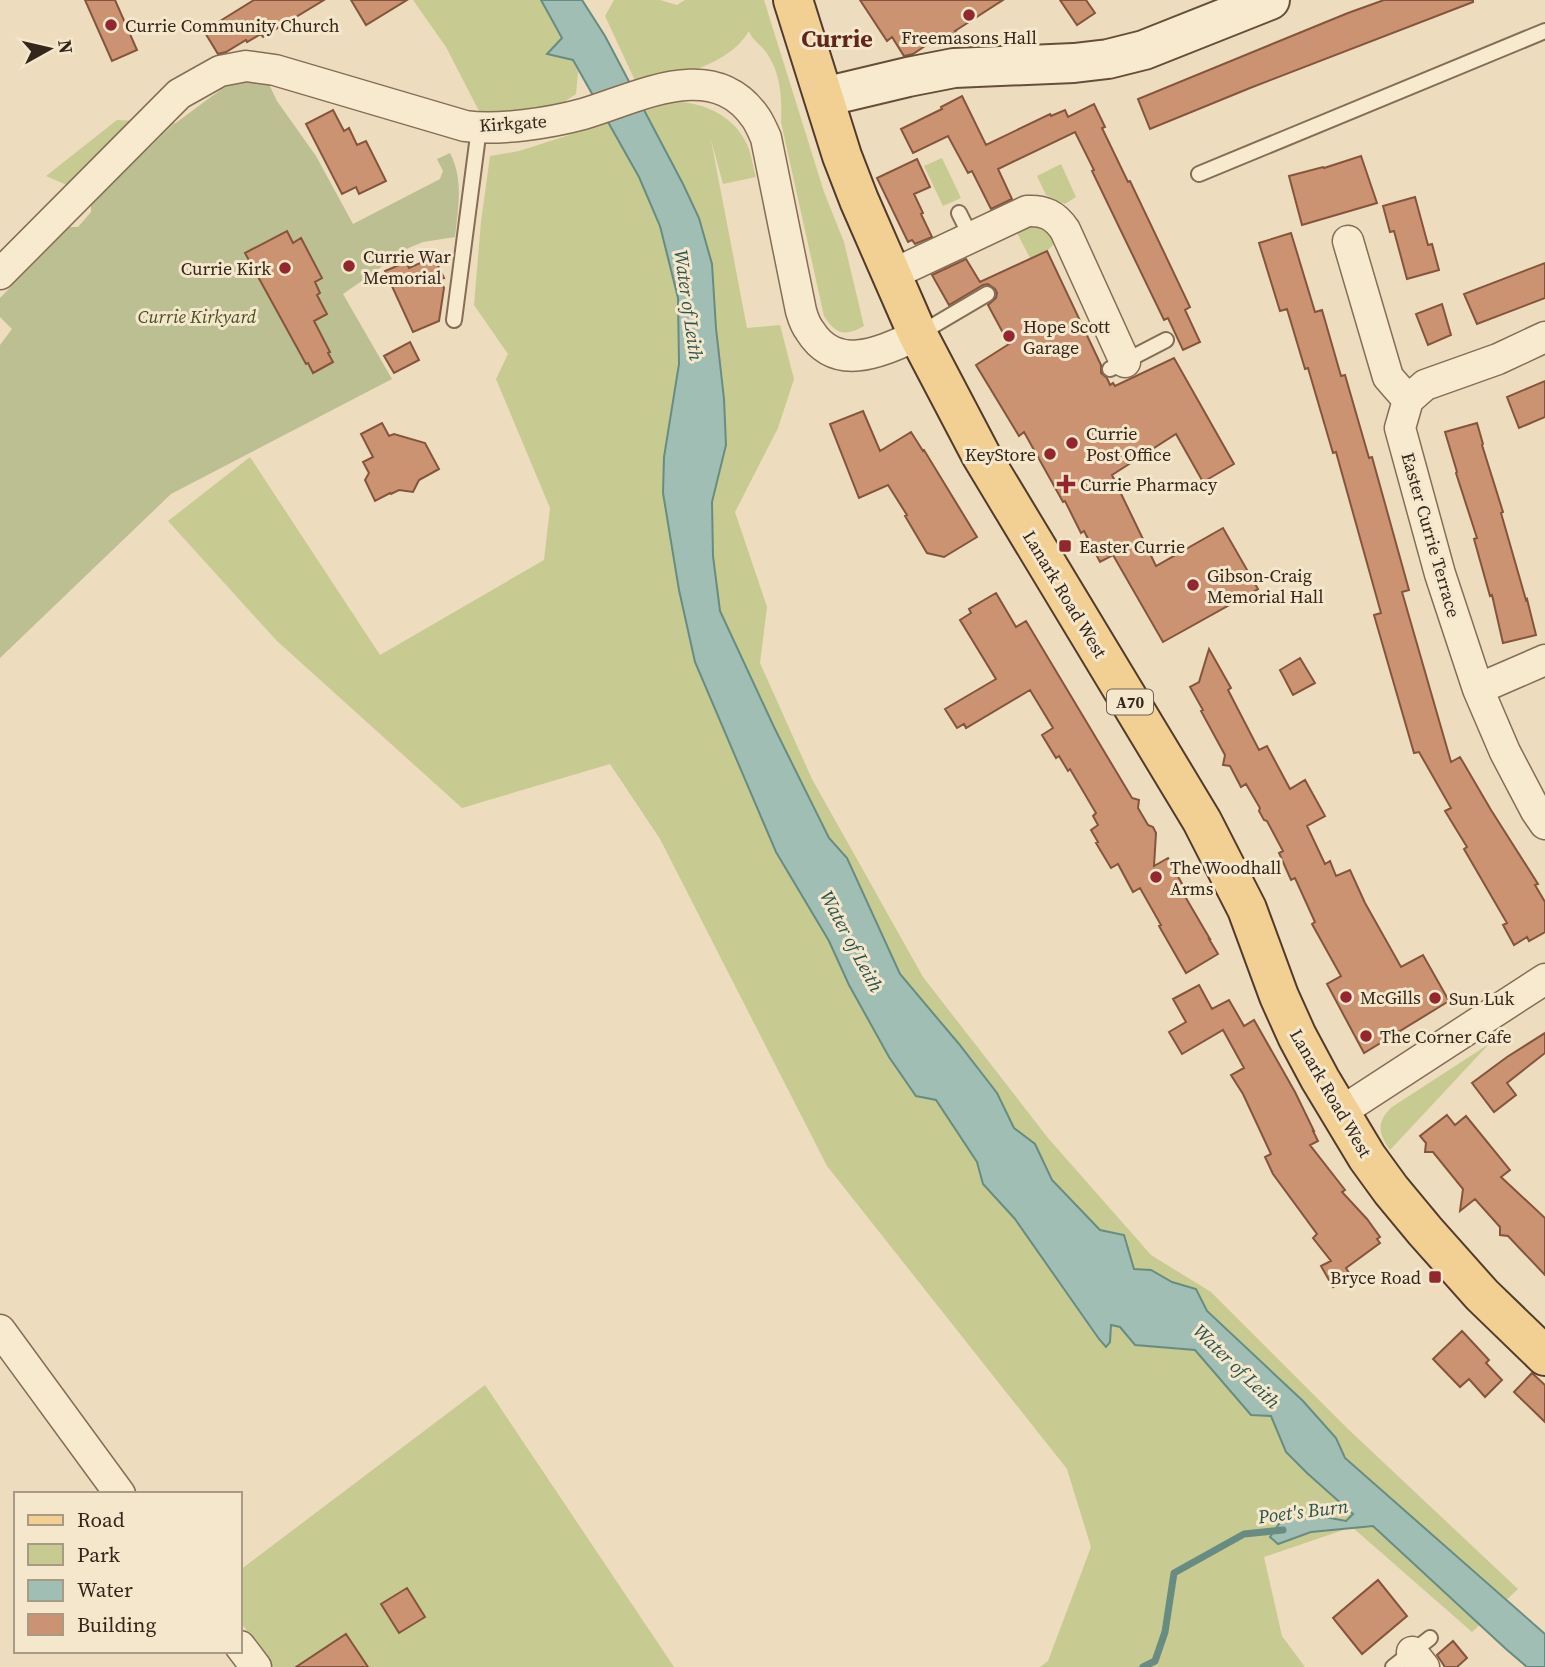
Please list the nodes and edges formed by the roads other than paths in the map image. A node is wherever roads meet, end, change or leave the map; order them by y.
1 (793, 0) edge
2 (1264, 1) edge
3 (1545, 31) edge
4 (824, 97) junction
5 (479, 128) junction
6 (1199, 174) dead end
7 (1348, 241) dead end
8 (0, 274) edge
9 (891, 275) junction
10 (987, 294) dead end
11 (454, 320) dead end
12 (918, 335) junction
13 (1545, 337) edge
14 (1166, 340) dead end
15 (1117, 365) joint
16 (1408, 400) junction
17 (1545, 660) edge
18 (1478, 689) junction
19 (1545, 824) edge
20 (1545, 979) edge
21 (1339, 1113) junction
22 (0, 1330) edge
23 (1545, 1356) edge
24 (119, 1492) edge
25 (242, 1649) edge
26 (256, 1667) edge

1 - 4 main road, Lanark Road West / A70
2 - 4 street
3 - 6 lane
4 - 9 main road, Lanark Road West / A70
5 - 8 street, Kirkgate
5 - 11 lane
5 - 12 street, Kirkgate
7 - 16 street
9 - 12 main road, Lanark Road West / A70
9 - 15 street
10 - 12 lane
12 - 21 main road, Lanark Road West / A70
13 - 16 street
14 - 15 lane
16 - 18 street, Easter Currie Terrace
17 - 18 street
18 - 19 street, Easter Currie Terrace
20 - 21 street
21 - 23 main road, Lanark Road West / A70
22 - 24 street
25 - 26 street

